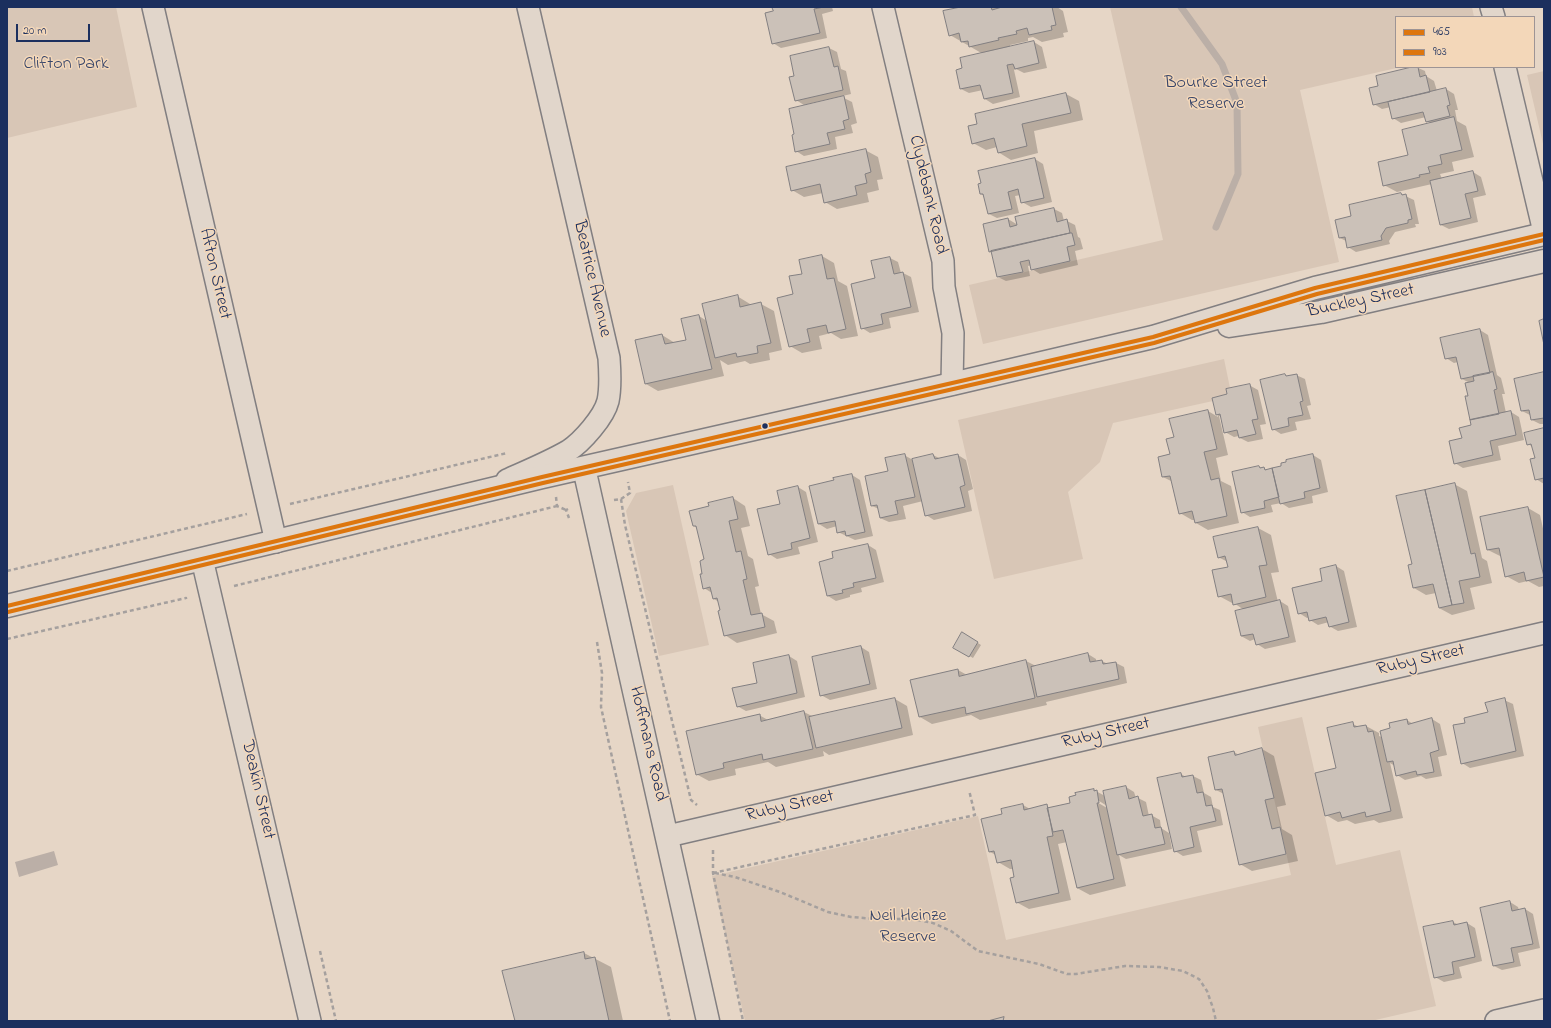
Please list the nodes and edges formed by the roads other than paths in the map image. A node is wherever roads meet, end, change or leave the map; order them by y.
1 (153, 7) edge
2 (528, 7) edge
3 (883, 7) edge
4 (1505, 68) edge
5 (1544, 233) edge
6 (1544, 261) edge
7 (1152, 337) junction
8 (952, 384) junction
9 (584, 468) junction
10 (487, 490) junction
11 (276, 542) junction
12 (202, 559) junction
13 (7, 606) edge
14 (1544, 633) edge
15 (668, 836) junction
16 (1544, 1010) edge
17 (310, 1021) edge
18 (708, 1021) edge
19 (1496, 1021) edge

1 - 11 street, Afton Street
2 - 10 street, Beatrice Avenue
3 - 8 street, Clydebank Road
4 - 5 street
5 - 7 main road, Buckley Street
6 - 7 main road, Buckley Street
7 - 8 main road, Buckley Street
8 - 9 main road, Buckley Street
9 - 10 main road, Buckley Street
9 - 15 main road, Hoffmans Road
10 - 11 main road, Buckley Street
11 - 12 main road, Buckley Street
12 - 13 main road, Buckley Street
12 - 17 street, Deakin Street
14 - 15 street, Ruby Street
15 - 18 main road, Hoffmans Road
16 - 19 street

